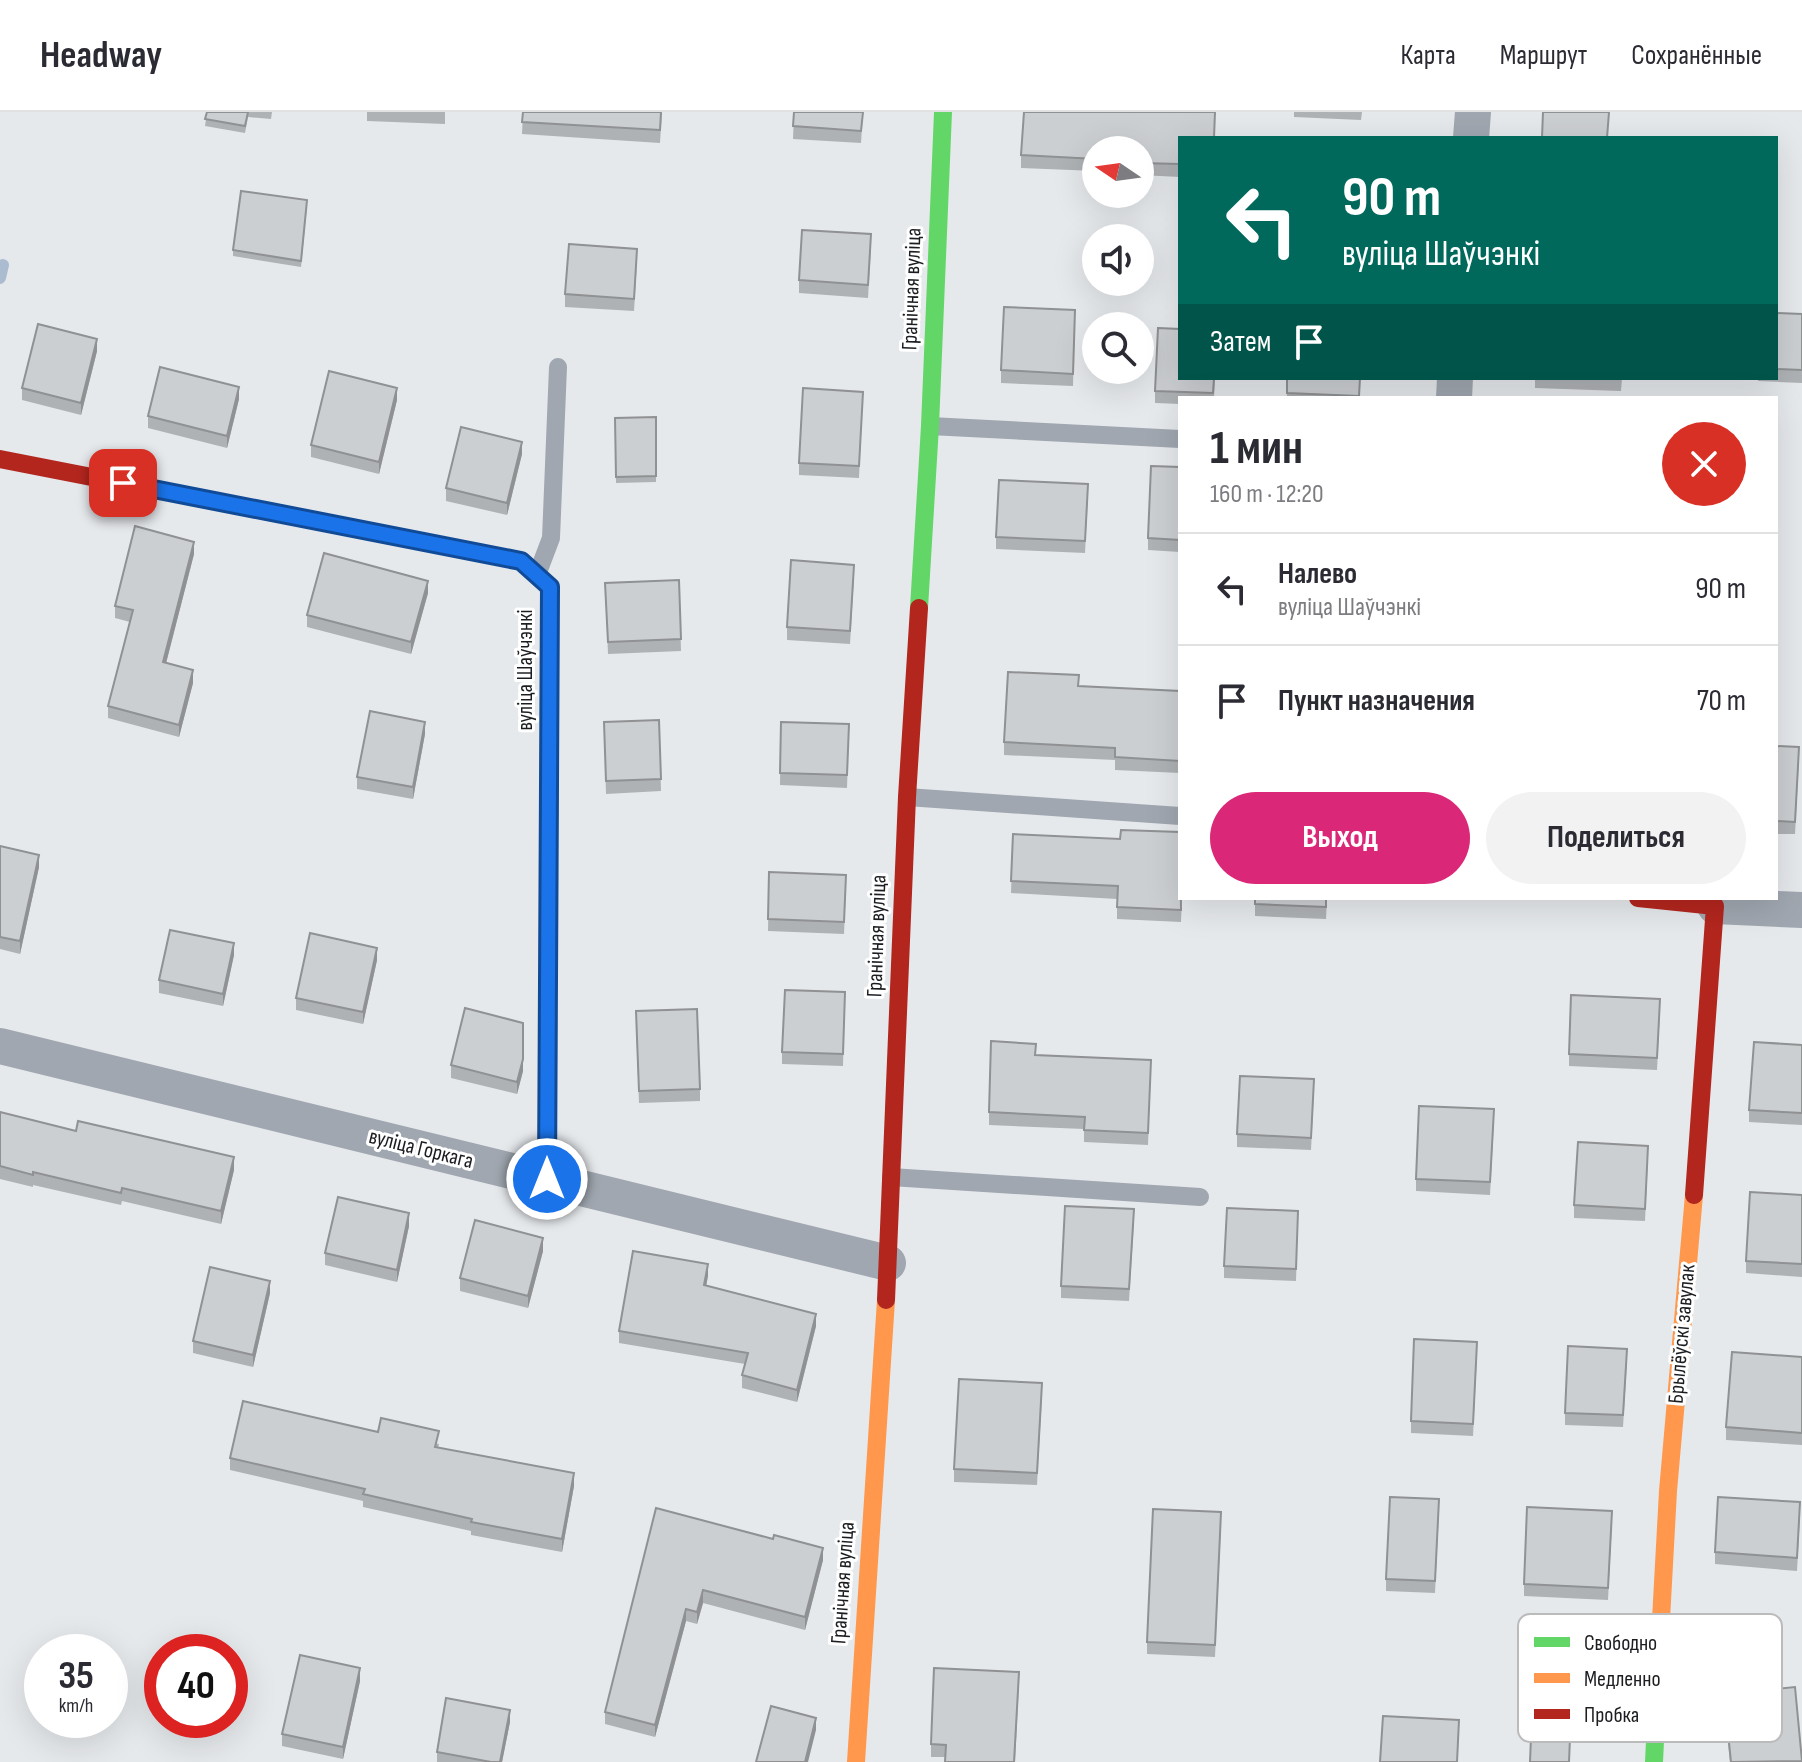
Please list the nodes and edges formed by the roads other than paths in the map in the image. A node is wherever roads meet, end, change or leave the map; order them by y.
1 (943, 112) edge
2 (1473, 112) edge
3 (1471, 136) edge
4 (558, 367) dead end
5 (930, 426) junction
6 (1178, 439) edge
7 (0, 459) edge
8 (537, 575) junction
9 (907, 797) junction
10 (1178, 816) edge
11 (1657, 900) edge
12 (1715, 906) junction
13 (1802, 910) edge
14 (0, 1046) edge
15 (891, 1177) junction
16 (547, 1179) junction
17 (1200, 1197) dead end
18 (888, 1263) junction
19 (1662, 1614) edge
20 (1655, 1742) edge
21 (856, 1762) edge
22 (1654, 1762) edge

1 - 5 street, Гранічная вуліца
2 - 3 street
4 - 8 lane
5 - 6 lane
5 - 9 street, Гранічная вуліца
7 - 8 street
8 - 16 street, вуліца Шаўчэнкі
9 - 10 lane
9 - 15 street, Гранічная вуліца
11 - 12 street
12 - 13 street
12 - 19 street, Брылёўскі завулак
14 - 16 street, вуліца Горкага
15 - 17 lane
15 - 18 street, Гранічная вуліца
16 - 18 street, вуліца Горкага
18 - 21 street, Гранічная вуліца
20 - 22 street, Брылёўскі завулак

